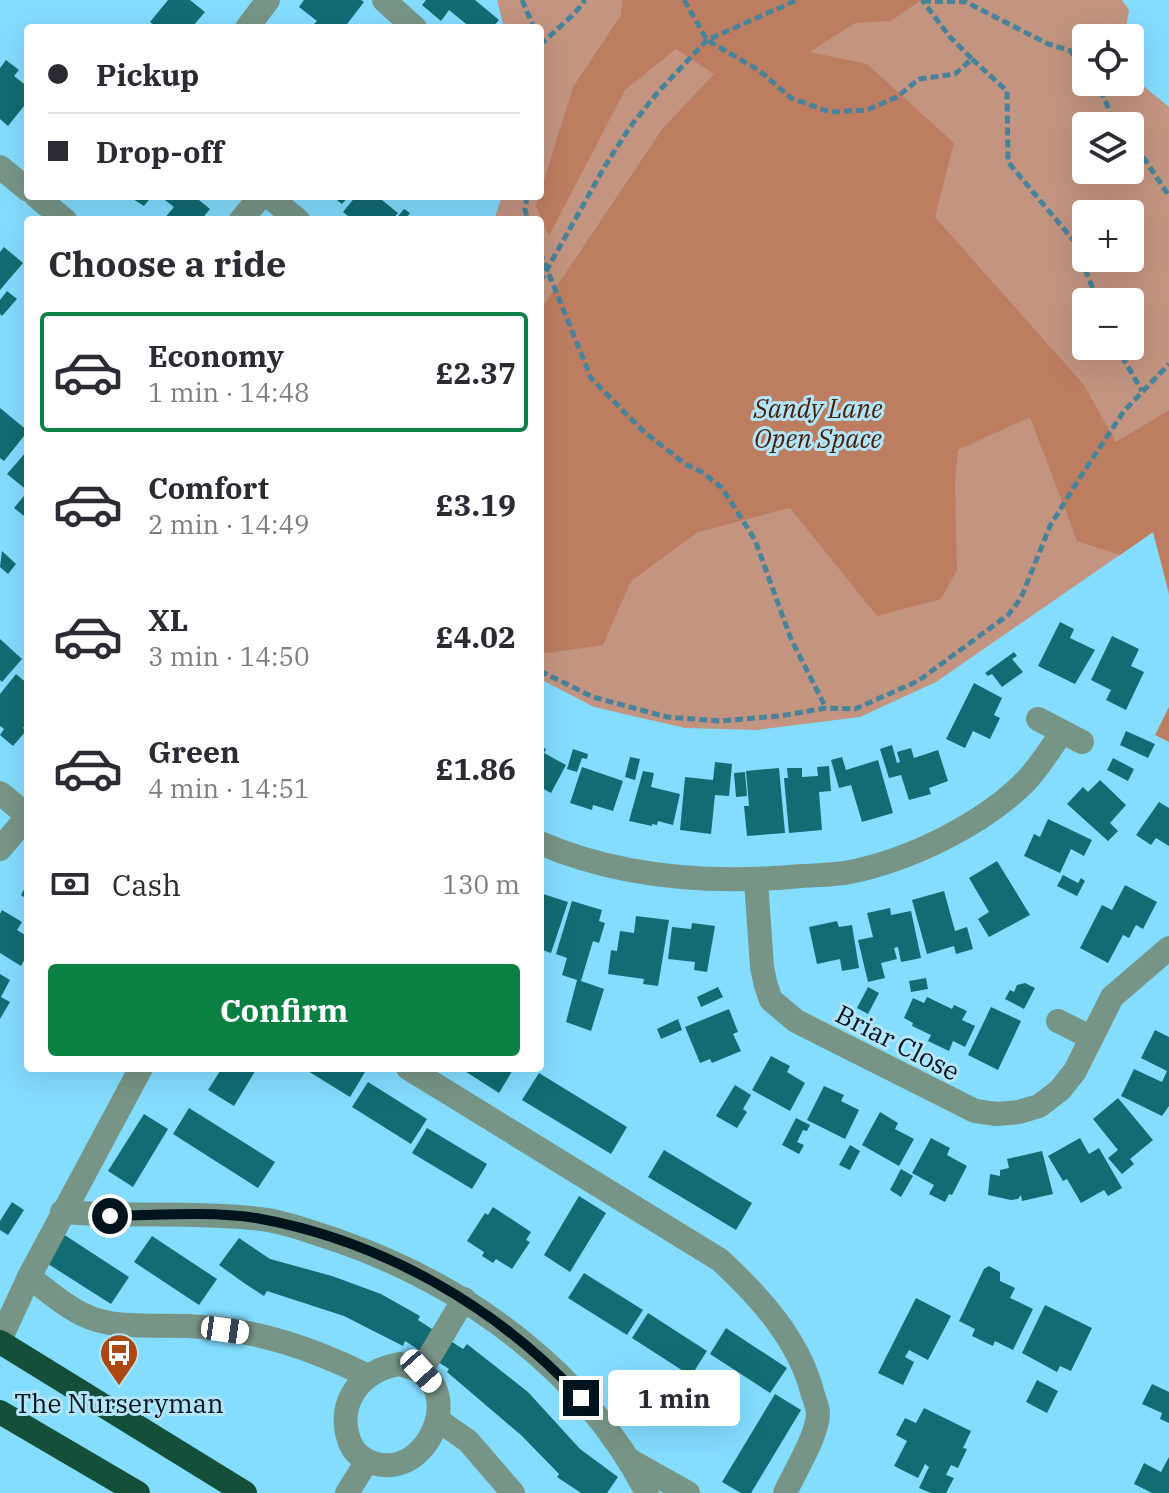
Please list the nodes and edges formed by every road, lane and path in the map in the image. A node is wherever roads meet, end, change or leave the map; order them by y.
1 (268, 0) edge
2 (384, 0) edge
3 (522, 0) edge
4 (585, 0) edge
5 (684, 0) edge
6 (797, 0) edge
7 (922, 1) edge
8 (250, 24) edge
9 (411, 24) edge
10 (532, 24) edge
11 (544, 40) edge
12 (707, 40) junction
13 (1072, 53) edge
14 (972, 59) junction
15 (1144, 158) edge
16 (0, 167) edge
17 (24, 187) edge
18 (1169, 196) edge
19 (41, 200) edge
20 (258, 200) edge
21 (273, 200) edge
22 (60, 216) edge
23 (244, 216) edge
24 (293, 216) edge
25 (544, 263) edge
26 (546, 269) junction
27 (544, 273) edge
28 (1092, 288) edge
29 (1124, 360) edge
30 (1169, 364) edge
31 (1142, 391) junction
32 (544, 673) edge
33 (826, 708) junction
34 (1038, 719) dead end
35 (0, 793) edge
36 (24, 813) edge
37 (24, 821) edge
38 (544, 844) edge
39 (0, 849) edge
40 (756, 881) junction
41 (1169, 948) edge
42 (1058, 1021) dead end
43 (1090, 1037) junction
44 (139, 1072) edge
45 (414, 1072) edge
46 (62, 1212) junction
47 (29, 1277) junction
48 (464, 1299) junction
49 (0, 1341) edge
50 (421, 1371) junction
51 (366, 1375) junction
52 (0, 1412) edge
53 (438, 1420) junction
54 (630, 1460) junction
55 (367, 1461) junction
56 (138, 1493) edge
57 (245, 1493) edge
58 (347, 1493) edge
59 (513, 1493) edge
60 (647, 1493) edge
61 (688, 1493) edge
62 (785, 1493) edge

1 - 8 street
2 - 9 street
3 - 10 path
4 - 11 path
5 - 12 path
6 - 12 path
7 - 13 path
7 - 14 path
12 - 14 path
12 - 26 path
14 - 28 path
15 - 18 path
16 - 17 street
19 - 22 street
20 - 23 street
21 - 24 street
25 - 26 path
26 - 27 path
26 - 33 path
29 - 31 path
30 - 31 path
31 - 33 path
32 - 33 path
34 - 40 street
35 - 36 street
37 - 39 street
38 - 40 street
40 - 43 street, Briar Close
41 - 43 street, Briar Close
42 - 43 street
44 - 46 street
45 - 62 street
46 - 47 street
46 - 48 street
47 - 49 street
47 - 51 street
48 - 50 street
48 - 54 street
49 - 57 highway
50 - 51 street
50 - 53 street
51 - 55 street
52 - 56 highway
53 - 55 street
53 - 59 street
54 - 60 street
54 - 61 street
55 - 58 street

